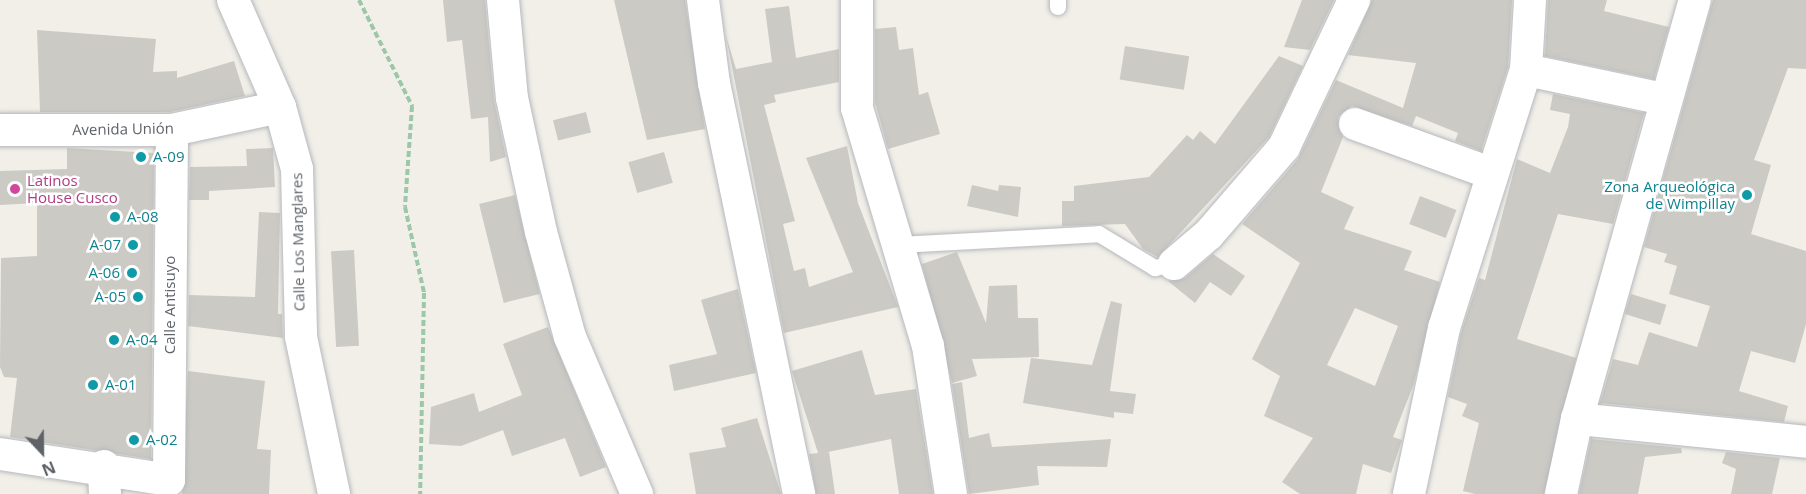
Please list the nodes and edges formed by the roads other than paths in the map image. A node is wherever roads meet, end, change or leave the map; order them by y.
1 (233, 0) edge
2 (503, 0) edge
3 (703, 0) edge
4 (856, 0) edge
5 (1354, 0) edge
6 (1530, 0) edge
7 (1695, 0) edge
8 (1526, 70) junction
9 (1664, 99) junction
10 (280, 107) junction
11 (1355, 124) dead end
12 (0, 130) edge
13 (172, 130) junction
14 (1490, 173) junction
15 (899, 245) junction
16 (1173, 264) joint
17 (1577, 419) junction
18 (1804, 431) edge
19 (0, 454) edge
20 (104, 480) edge
21 (175, 487) edge
22 (334, 494) edge
23 (637, 494) edge
24 (800, 494) edge
25 (951, 494) edge
26 (1409, 494) edge
27 (1561, 494) edge

1 - 10 street, Calle Los Manglares
2 - 23 street
3 - 24 street
4 - 15 street
5 - 16 street
6 - 8 street
7 - 9 street
8 - 9 street
8 - 14 street
9 - 17 street
10 - 13 street, Avenida Unión
10 - 22 street, Calle Los Manglares
11 - 14 street
12 - 13 street, Avenida Unión
13 - 21 street, Calle Antisuyo
14 - 26 street
15 - 16 lane
15 - 25 street
17 - 18 street
17 - 27 street
19 - 20 street
20 - 21 street

